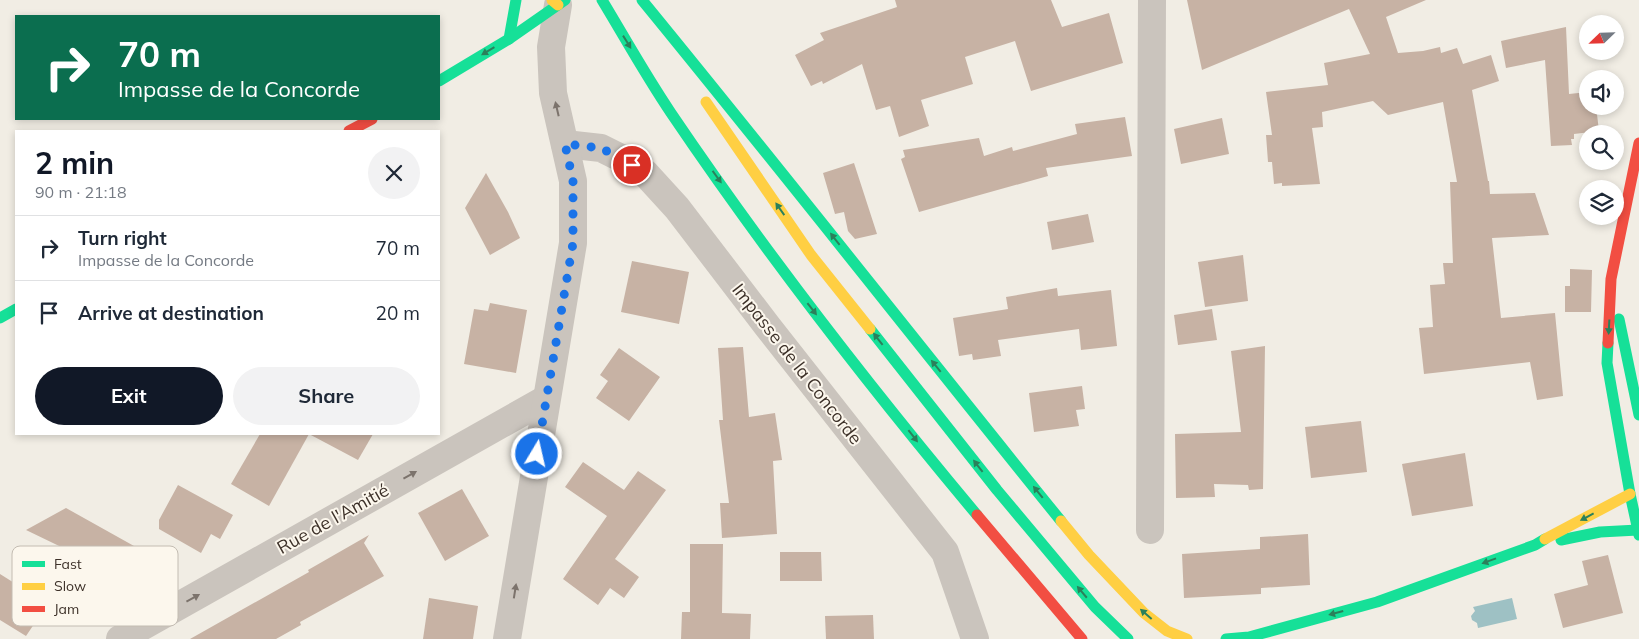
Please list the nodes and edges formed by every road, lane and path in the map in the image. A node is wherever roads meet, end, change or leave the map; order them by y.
1 (516, 0) edge
2 (602, 0) edge
3 (641, 0) edge
4 (1152, 0) edge
5 (558, 2) edge
6 (509, 39) junction
7 (440, 80) edge
8 (370, 120) edge
9 (351, 130) edge
10 (565, 144) junction
11 (1639, 144) edge
12 (1612, 278) junction
13 (15, 310) edge
14 (0, 318) edge
15 (546, 399) junction
16 (1639, 416) edge
17 (1634, 498) edge
18 (1150, 530) dead end
19 (1639, 532) edge
20 (1535, 544) junction
21 (178, 606) edge
22 (143, 626) edge
23 (120, 639) edge
24 (507, 639) edge
25 (975, 639) edge
26 (1082, 639) edge
27 (1128, 639) edge
28 (1188, 639) edge
29 (1226, 639) edge

1 - 6 main road
2 -> 26 main road
27 -> 3 main road
28 -> 3 main road
4 - 18 street
5 - 6 main road
10 -> 5 street
6 -> 7 main road
8 - 9 main road
10 - 15 street
10 - 25 street, Impasse de la Concorde
11 - 12 main road
12 - 16 main road
12 -> 17 main road
13 - 14 main road
21 -> 15 street, Rue de l'Amitié
24 -> 15 street
17 - 19 main road
17 -> 20 main road
19 - 20 main road
20 -> 29 main road
23 -> 22 street, Rue de l'Amitié

